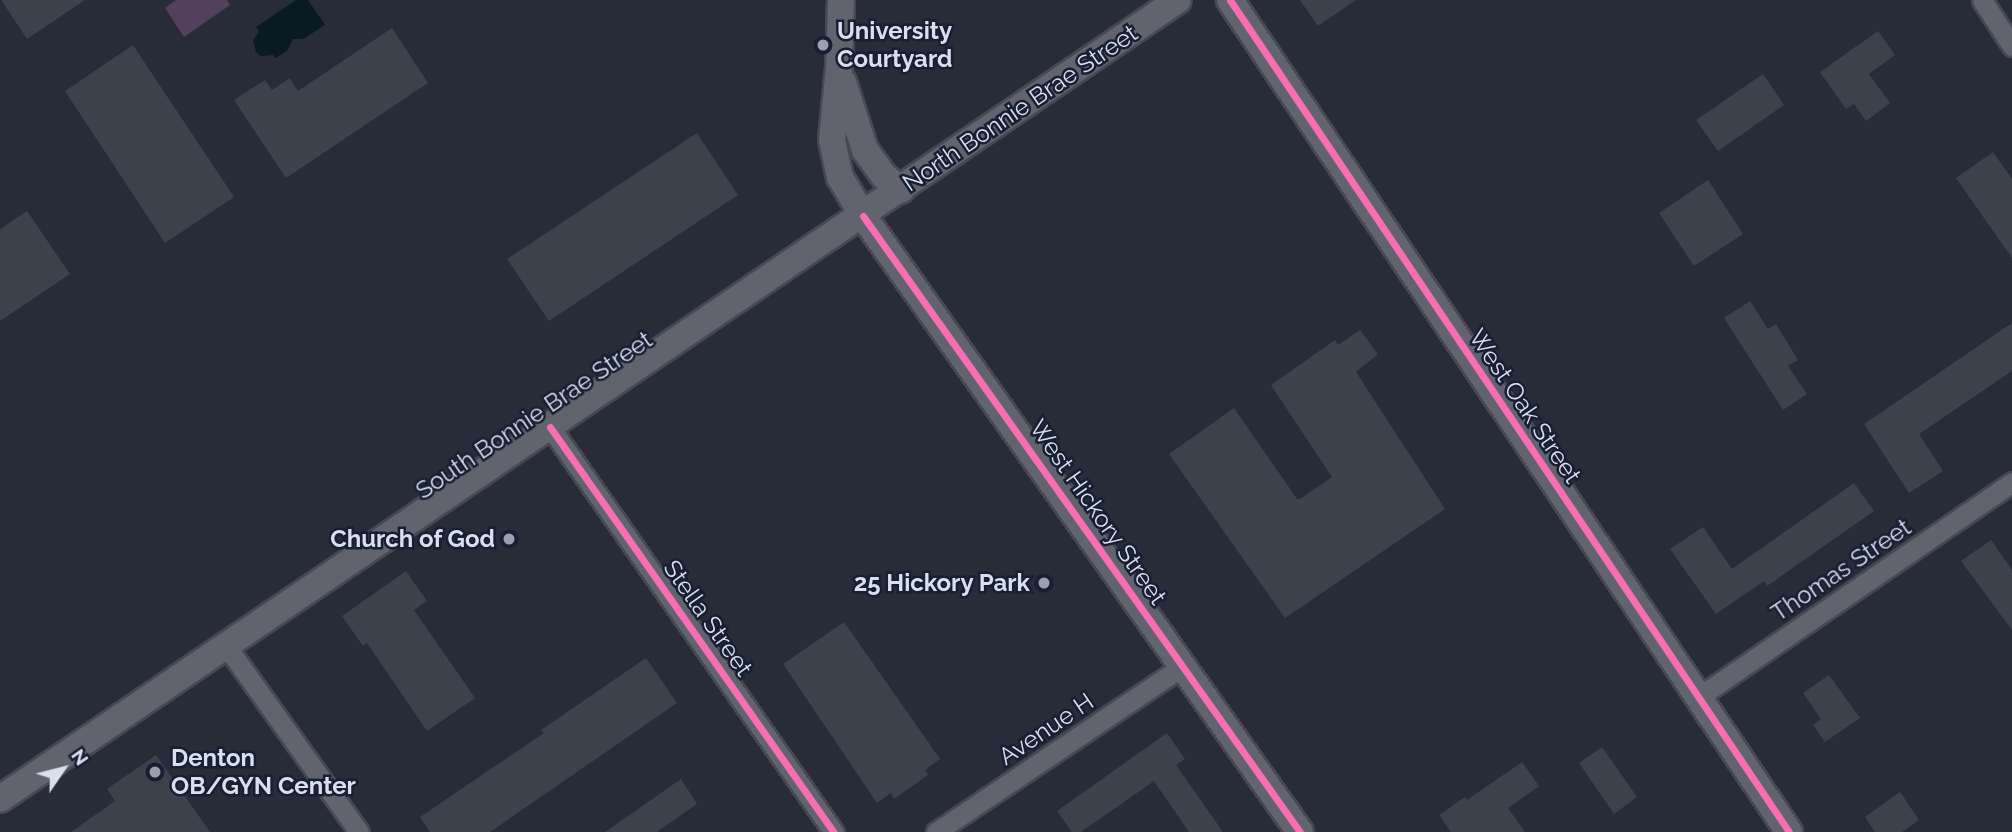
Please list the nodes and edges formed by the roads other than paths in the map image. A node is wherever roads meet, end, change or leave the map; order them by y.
1 (841, 0) edge
2 (1178, 0) edge
3 (1230, 0) edge
4 (1982, 0) edge
5 (2012, 46) edge
6 (839, 67) junction
7 (901, 190) junction
8 (863, 216) junction
9 (550, 427) junction
10 (2012, 482) edge
11 (227, 647) junction
12 (1184, 666) junction
13 (1697, 698) junction
14 (0, 799) edge
15 (359, 832) edge
16 (834, 832) edge
17 (936, 832) edge
18 (1300, 832) edge
19 (1789, 832) edge

1 - 6 main road, West Hickory Street
2 - 7 main road, North Bonnie Brae Street
3 - 13 main road, West Oak Street
4 - 5 street
6 - 7 main road
6 - 8 main road, West Hickory Street
7 - 8 main road, North Bonnie Brae Street
8 - 9 main road, South Bonnie Brae Street
8 - 12 main road, West Hickory Street
9 - 11 main road, South Bonnie Brae Street
9 - 16 street, Stella Street
10 - 13 street, Thomas Street
11 - 14 main road, South Bonnie Brae Street
11 - 15 street
12 - 17 street, Avenue H
12 - 18 main road, West Hickory Street
13 - 19 main road, West Oak Street

